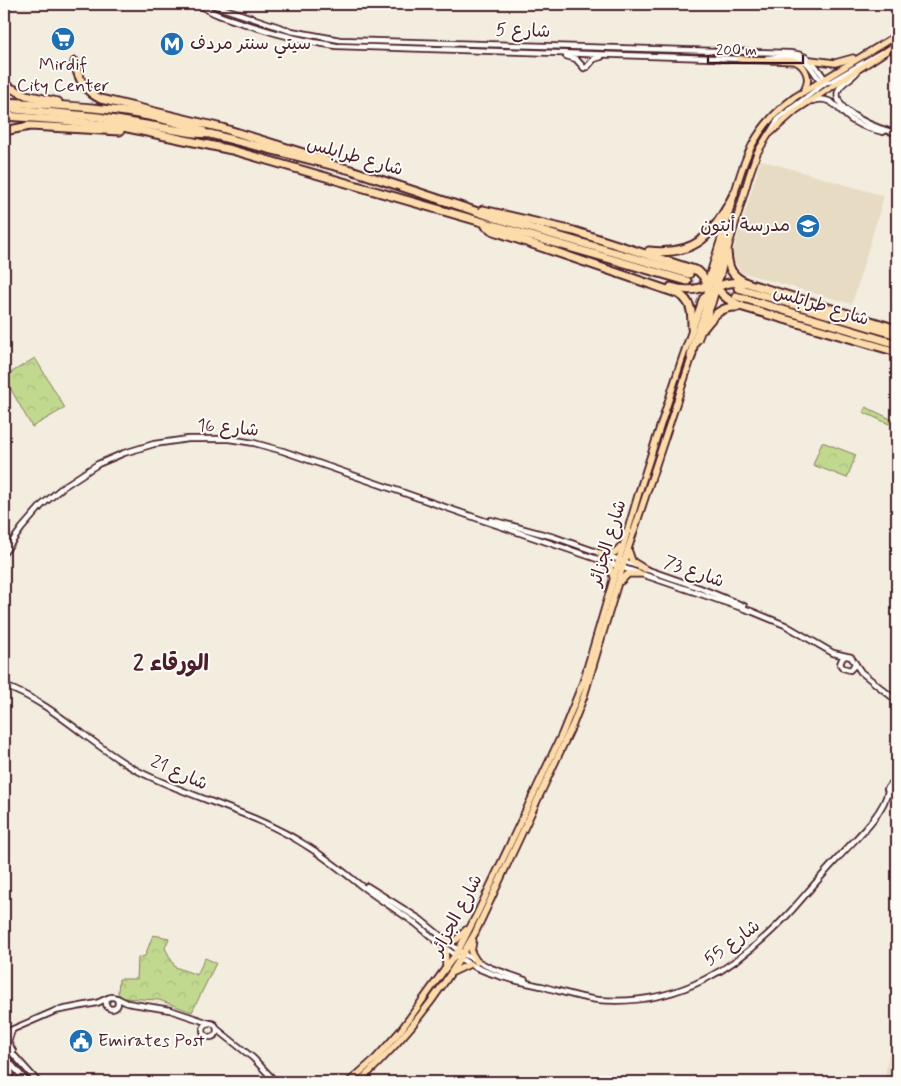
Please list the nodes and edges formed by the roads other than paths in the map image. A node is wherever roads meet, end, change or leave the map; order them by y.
1 (199, 4) edge
2 (212, 5) edge
3 (296, 32) junction
4 (276, 34) junction
5 (897, 35) edge
6 (897, 44) edge
7 (873, 50) junction
8 (886, 51) junction
9 (560, 54) junction
10 (614, 55) junction
11 (739, 59) junction
12 (811, 60) junction
13 (75, 62) dead end
14 (858, 71) junction
15 (824, 81) junction
16 (4, 85) edge
17 (802, 92) junction
18 (4, 102) edge
19 (805, 104) junction
20 (4, 108) edge
21 (98, 109) junction
22 (4, 116) edge
23 (871, 127) junction
24 (4, 131) edge
25 (138, 131) junction
26 (210, 134) junction
27 (768, 135) junction
28 (897, 135) edge
29 (351, 170) junction
30 (734, 194) junction
31 (473, 210) junction
32 (480, 222) junction
33 (726, 222) joint
34 (634, 250) junction
35 (727, 251) junction
36 (720, 275) joint
37 (630, 276) junction
38 (747, 283) junction
39 (711, 286) junction
40 (702, 302) joint
41 (743, 307) junction
42 (692, 328) junction
43 (897, 329) edge
44 (703, 330) junction
45 (897, 335) edge
46 (897, 344) edge
47 (897, 352) edge
48 (691, 357) junction
49 (624, 541) junction
50 (628, 549) junction
51 (4, 553) edge
52 (599, 556) junction
53 (617, 563) junction
54 (624, 565) junction
55 (643, 572) junction
56 (613, 579) junction
57 (618, 585) junction
58 (833, 652) junction
59 (845, 656) junction
60 (840, 663) junction
61 (854, 663) junction
62 (851, 669) junction
63 (861, 672) junction
64 (4, 686) edge
65 (897, 701) edge
66 (896, 783) edge
67 (888, 791) junction
68 (896, 795) edge
69 (883, 804) junction
70 (349, 876) junction
71 (388, 904) junction
72 (402, 907) junction
73 (470, 928) junction
74 (474, 933) junction
75 (445, 944) junction
76 (459, 955) junction
77 (477, 962) junction
78 (470, 964) junction
79 (446, 968) junction
80 (451, 973) junction
81 (544, 987) junction
82 (108, 998) junction
83 (117, 998) junction
84 (97, 1003) junction
85 (128, 1003) junction
86 (117, 1007) junction
87 (108, 1008) junction
88 (196, 1020) junction
89 (209, 1023) junction
90 (217, 1028) junction
91 (14, 1029) junction
92 (203, 1029) junction
93 (4, 1033) edge
94 (215, 1036) junction
95 (226, 1036) junction
96 (4, 1044) edge
97 (16, 1056) junction
98 (4, 1057) edge
99 (10, 1063) junction
100 (11, 1074) dead end
101 (27, 1082) edge
102 (38, 1082) edge
103 (276, 1082) edge
104 (349, 1082) edge
105 (360, 1082) edge

1 - 4 street, شارع 5
2 - 3 street, شارع 5
3 - 4 street
3 - 12 street, شارع 5
4 - 9 street, شارع 5
5 - 7 main road
6 - 8 main road
7 - 12 main road
7 - 15 main road
8 - 14 main road
8 - 15 street
9 - 10 street, شارع 5
9 - 10 street
10 - 11 street, شارع 5
11 - 15 street, شارع 5
11 - 17 main road
12 - 15 street
13 - 29 highway
14 - 19 main road
14 - 23 street
15 - 17 main road
15 - 27 street
16 - 21 highway
17 - 30 main road
18 - 21 highway
19 - 23 street
19 - 27 main road
20 - 26 highway, شارع طرابلس
21 - 26 highway
22 - 25 highway, شارع طرابلس
23 - 28 street
24 - 25 highway
25 - 32 highway, شارع طرابلس
26 - 29 highway, شارع طرابلس
27 - 35 main road
29 - 31 highway, شارع طرابلس
30 - 33 main road
30 - 34 highway
31 - 32 highway, شارع طرابلس
31 - 34 highway
32 - 37 highway
33 - 39 highway
34 - 39 highway
35 - 36 main road
35 - 38 highway
36 - 39 highway
37 - 39 highway
37 - 42 highway
38 - 39 highway
38 - 43 highway
39 - 40 highway
39 - 41 highway
39 - 44 main road, شارع الجزائر
39 - 48 highway
40 - 42 main road, شارع الجزائر
41 - 44 highway
41 - 47 highway
42 - 49 main road, شارع الجزائر
44 - 48 main road, شارع الجزائر
45 - 46 highway, شارع طرابلس
48 - 50 main road, شارع الجزائر
49 - 52 main road
49 - 53 main road, شارع الجزائر
50 - 54 main road, شارع الجزائر
50 - 55 main road
51 - 52 street, شارع 16
52 - 53 street, شارع 16
52 - 56 main road
53 - 54 street, شارع 16
53 - 56 main road, شارع الجزائر
54 - 55 street, شارع 73
54 - 57 main road, شارع الجزائر
55 - 57 main road
55 - 58 street, شارع 73
56 - 73 main road, شارع الجزائر
57 - 74 main road, شارع الجزائر
58 - 59 street, شارع 73
58 - 60 street, شارع 73
59 - 60 street
59 - 61 street
60 - 62 street
61 - 62 street
61 - 63 street
62 - 63 street
63 - 65 street
64 - 70 street, شارع 21
66 - 67 street, شارع 55
67 - 68 street
67 - 69 street, شارع 55
68 - 69 street, شارع 55
69 - 81 street, شارع 55
70 - 71 street, شارع 21
70 - 72 street, شارع 21
71 - 72 street
71 - 75 street, شارع 21
72 - 75 street, شارع 21
73 - 75 main road
73 - 76 main road, شارع الجزائر
74 - 76 main road, شارع الجزائر
74 - 77 main road
75 - 76 street, شارع 21
75 - 79 main road
76 - 77 street, شارع 55
76 - 78 street, شارع 55
76 - 79 main road, شارع الجزائر
76 - 80 main road, شارع الجزائر
77 - 81 street, شارع 55
78 - 80 main road
78 - 81 street, شارع 55
79 - 104 main road, شارع الجزائر
80 - 105 main road, شارع الجزائر
82 - 83 street
82 - 84 street
82 - 87 street
83 - 85 street
83 - 86 street
84 - 87 street
84 - 91 street
85 - 86 street
85 - 88 street
86 - 87 street
88 - 89 street
88 - 92 street
89 - 90 street
89 - 92 street
90 - 94 street
90 - 95 street
91 - 93 street
91 - 97 street
92 - 94 street
94 - 95 street
95 - 103 street
96 - 97 street
97 - 102 street
98 - 99 street
99 - 100 street
99 - 101 street

